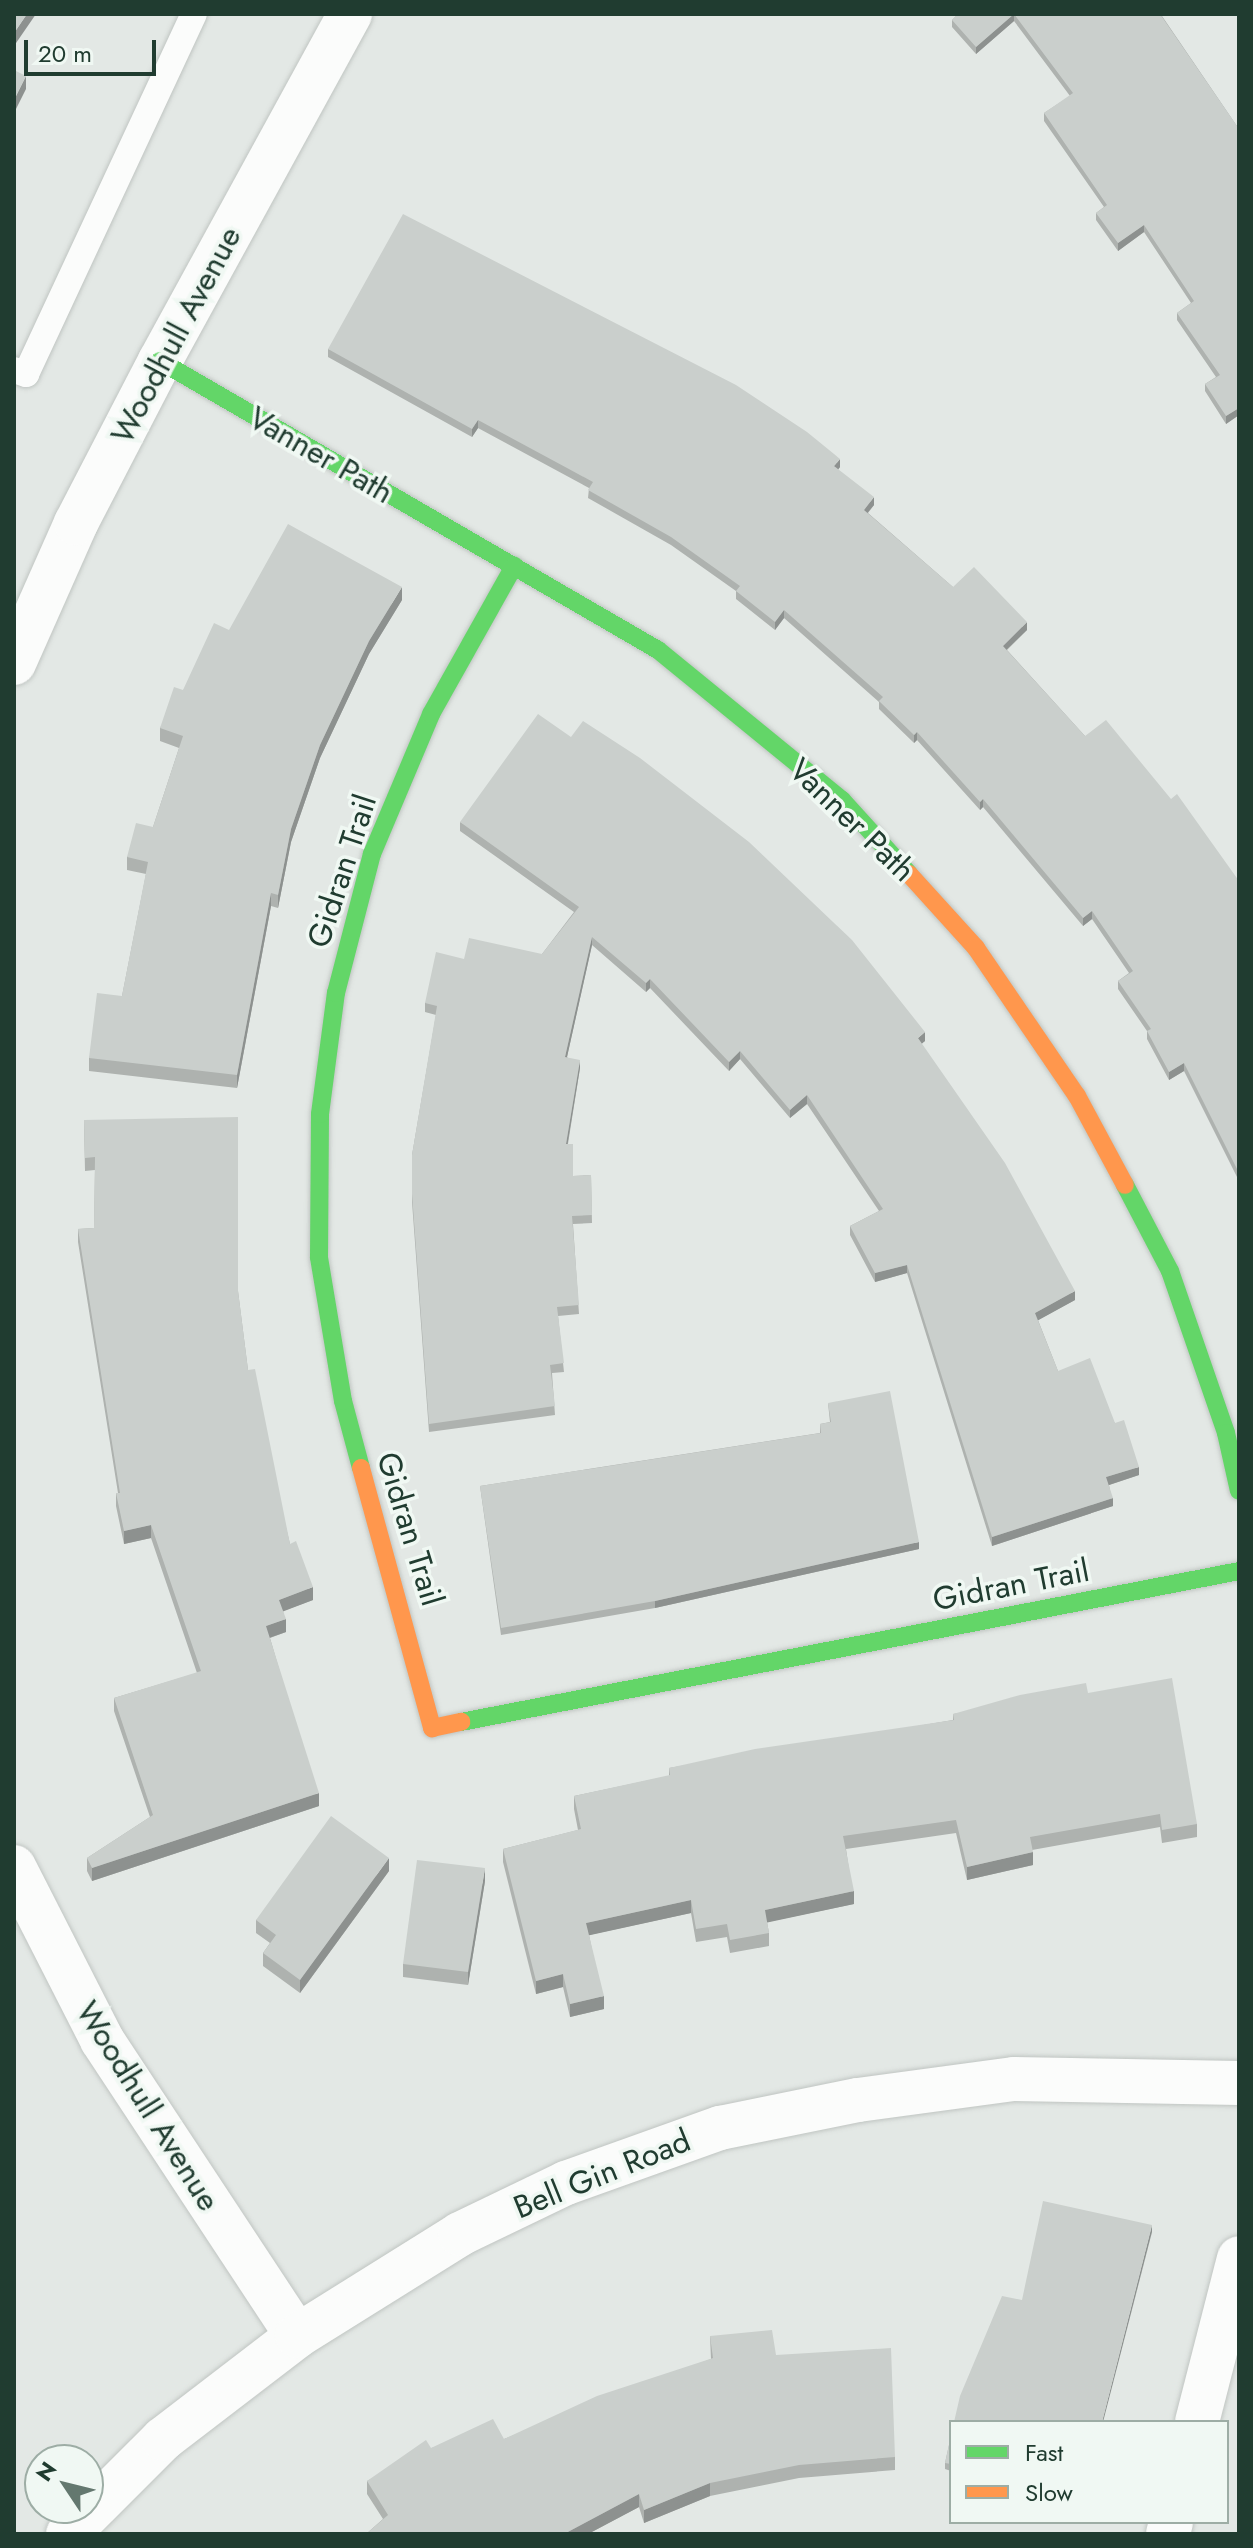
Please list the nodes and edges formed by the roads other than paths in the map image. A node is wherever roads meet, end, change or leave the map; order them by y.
1 (194, 14) edge
2 (350, 14) edge
3 (160, 361) junction
4 (14, 370) edge
5 (514, 566) junction
6 (14, 663) edge
7 (1239, 1491) edge
8 (1239, 1571) edge
9 (14, 1867) edge
10 (1239, 2083) edge
11 (1239, 2258) edge
12 (297, 2336) junction
13 (1198, 2420) edge
14 (68, 2534) edge

1 - 4 lane
2 - 3 street, Woodhull Avenue
3 - 5 street, Vanner Path
3 - 6 street, Woodhull Avenue
5 - 7 street, Vanner Path
5 - 8 street, Gidran Trail
9 - 12 street, Woodhull Avenue
10 - 12 street, Bell Gin Road
11 - 13 street
12 - 14 street, Bell Gin Road

